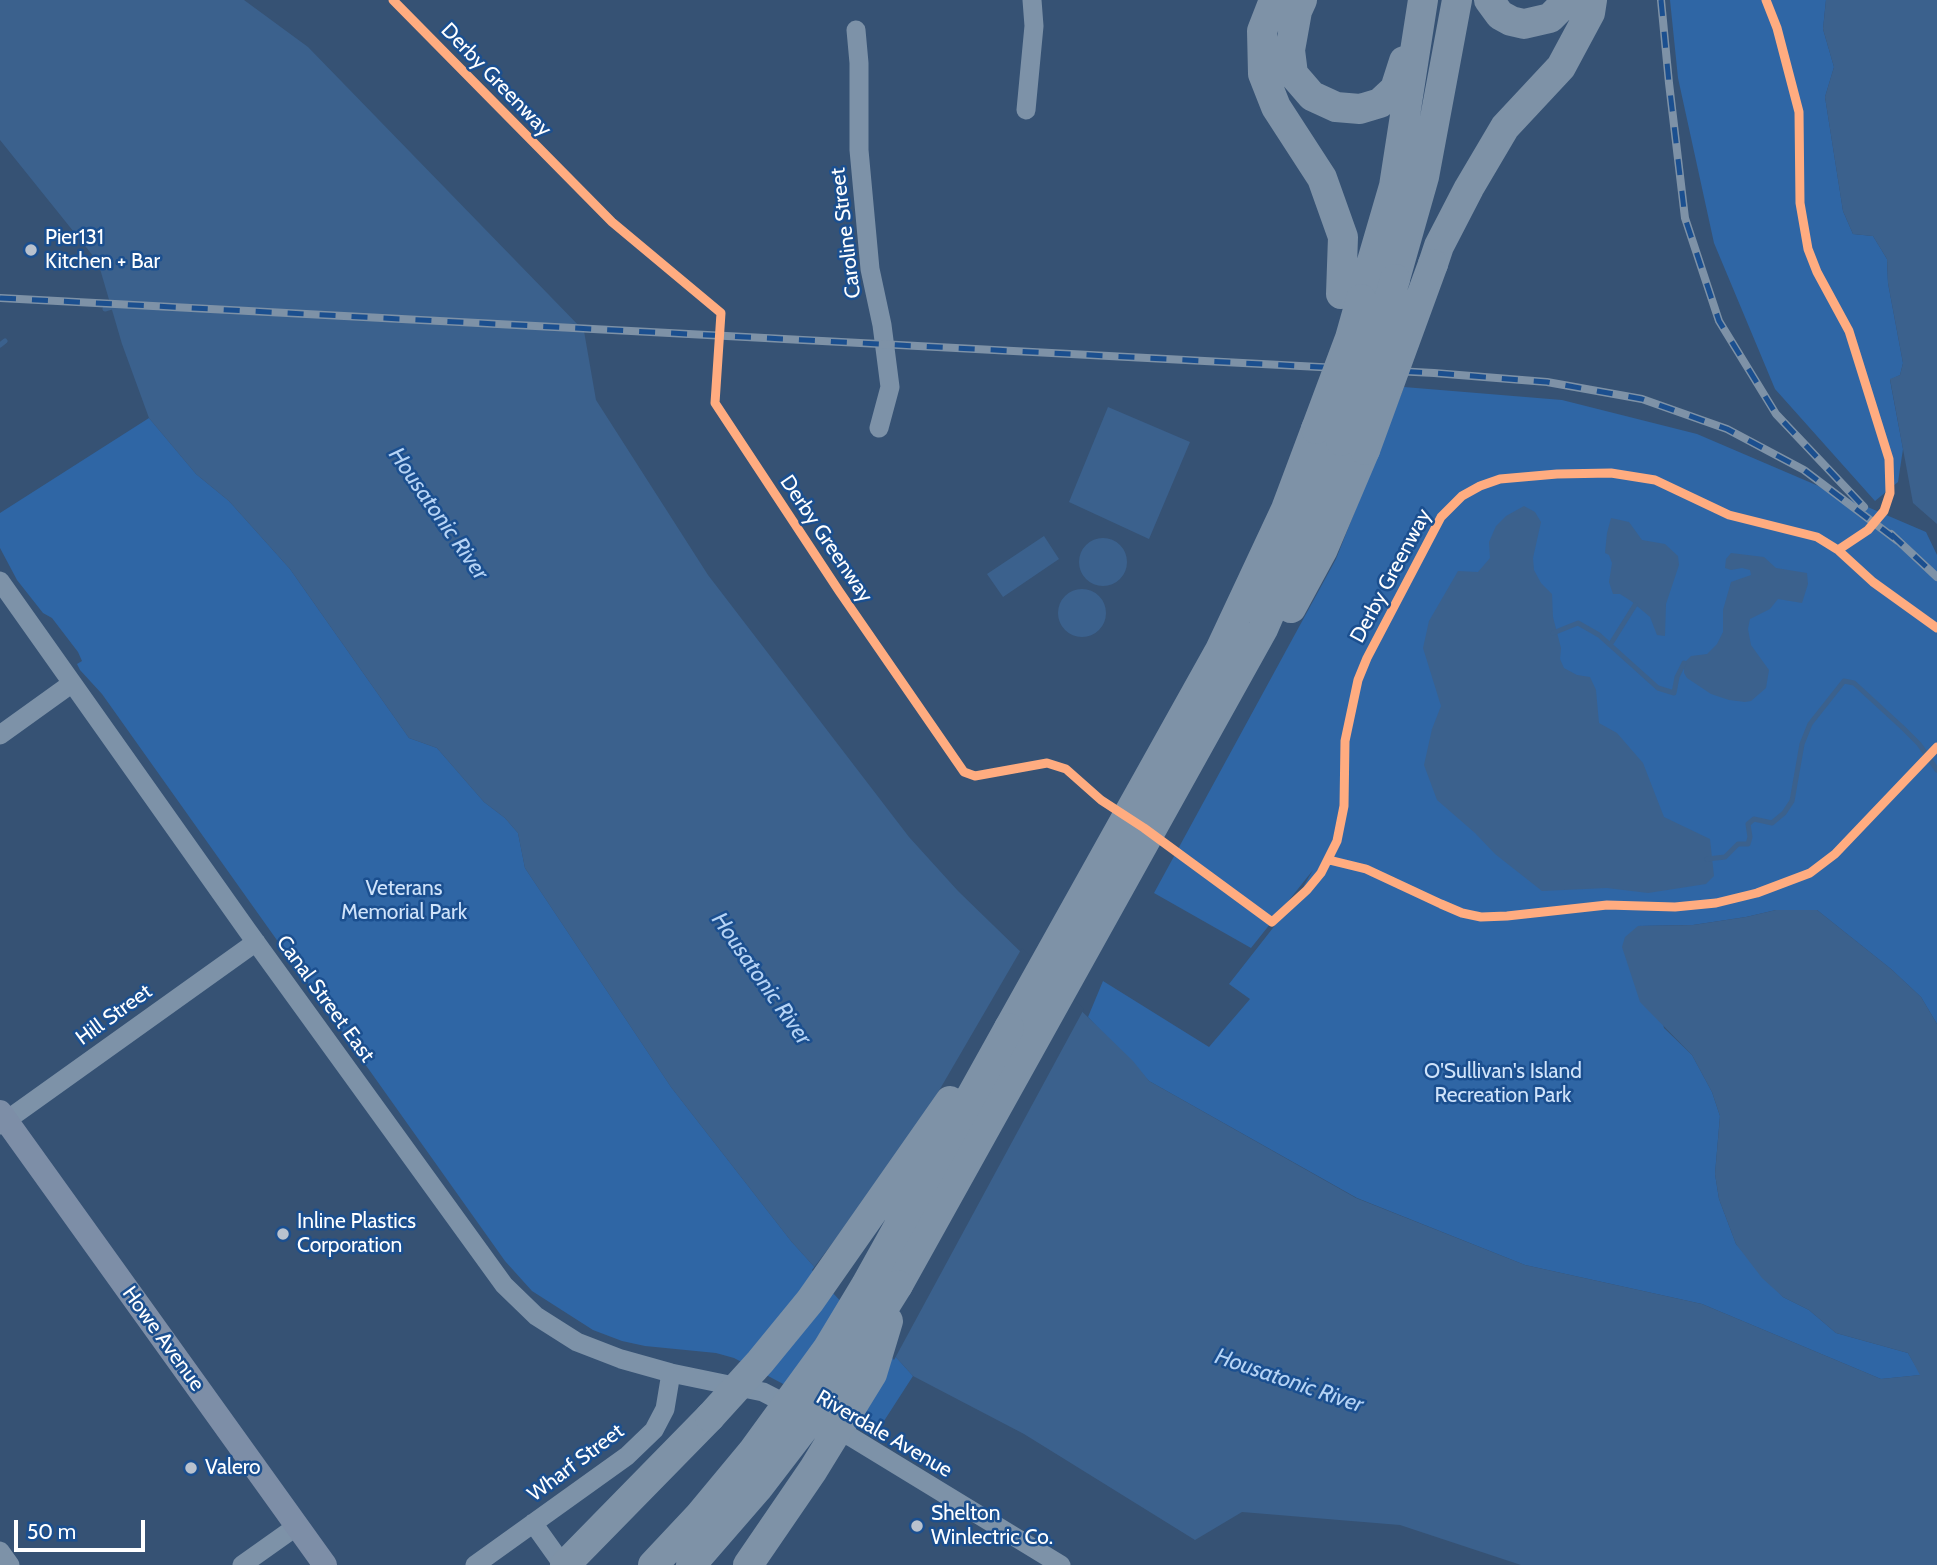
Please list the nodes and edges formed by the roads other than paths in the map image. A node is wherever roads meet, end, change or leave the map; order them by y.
1 (1032, 0) edge
2 (1274, 0) edge
3 (1302, 0) edge
4 (1423, 0) edge
5 (1457, 0) edge
6 (1489, 0) edge
7 (1568, 0) edge
8 (1592, 0) edge
9 (856, 30) dead end
10 (1026, 110) dead end
11 (1351, 297) junction
12 (879, 428) dead end
13 (1341, 440) junction
14 (0, 582) edge
15 (71, 684) junction
16 (0, 735) edge
17 (1170, 769) junction
18 (256, 942) junction
19 (1009, 1028) junction
20 (2, 1120) edge
21 (898, 1285) junction
22 (671, 1373) junction
23 (533, 1523) junction
24 (297, 1526) junction
25 (0, 1550) edge
26 (10, 1565) edge
27 (242, 1565) edge
28 (325, 1565) edge
29 (475, 1565) edge
30 (564, 1565) edge
31 (653, 1565) edge
32 (691, 1565) edge
33 (748, 1565) edge
34 (1061, 1565) edge

1 - 10 street
2 - 11 highway
3 - 4 highway
4 - 11 highway
5 - 13 highway, bridge
6 - 7 highway
8 - 13 highway, bridge
9 - 12 street, Caroline Street
11 - 13 highway, bridge
13 - 17 highway
13 - 17 highway
14 - 15 street, Canal Street East
15 - 16 street
15 - 18 street, Canal Street East
17 - 19 highway
17 - 21 highway
18 - 20 street, Hill Street
18 - 22 street, Canal Street East
19 - 30 highway, bridge
19 - 31 highway, bridge
20 - 24 main road, Howe Avenue
21 - 32 highway, bridge
21 - 33 highway, bridge
22 - 23 street, Wharf Street
22 - 34 street, Riverdale Avenue
23 - 29 street, Wharf Street
23 - 30 street
24 - 27 street
24 - 28 main road, Howe Avenue
25 - 26 street

